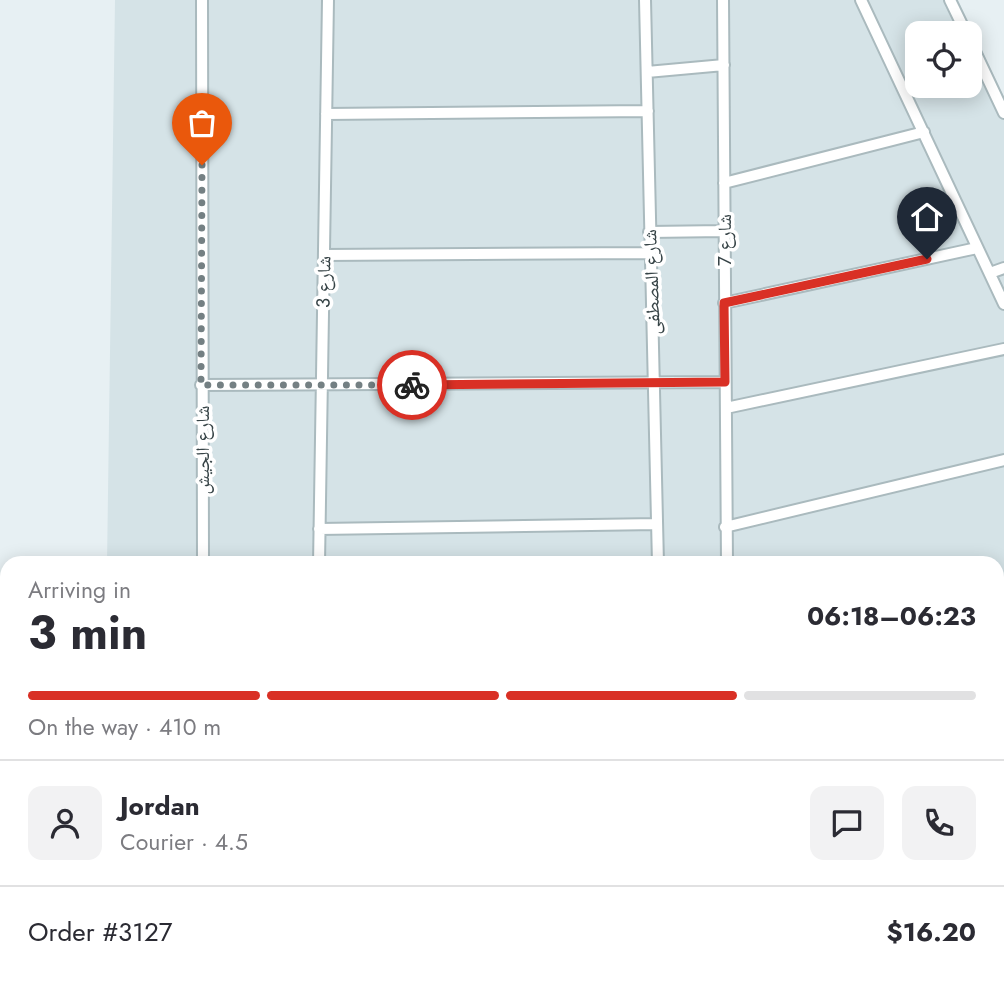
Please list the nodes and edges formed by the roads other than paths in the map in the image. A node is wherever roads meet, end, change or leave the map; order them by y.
1 (202, 0) edge
2 (328, 0) edge
3 (645, 0) edge
4 (723, 0) edge
5 (861, 0) edge
6 (950, 0) edge
7 (960, 21) edge
8 (724, 65) junction
9 (982, 66) edge
10 (647, 72) junction
11 (648, 111) junction
12 (1004, 113) edge
13 (326, 114) junction
14 (924, 132) junction
15 (724, 183) junction
16 (724, 231) junction
17 (649, 232) junction
18 (977, 248) junction
19 (649, 253) junction
20 (324, 255) junction
21 (1004, 268) edge
22 (990, 272) junction
23 (724, 303) junction
24 (1004, 304) edge
25 (1004, 349) edge
26 (655, 382) junction
27 (725, 382) junction
28 (201, 385) junction
29 (321, 386) junction
30 (726, 408) junction
31 (1004, 460) edge
32 (657, 524) junction
33 (725, 527) junction
34 (318, 528) junction
35 (203, 556) edge
36 (318, 556) edge
37 (658, 556) edge
38 (726, 556) edge

1 - 28 street, شارع الجيش
2 - 13 street, شارع 3
3 - 10 street, شارع المصطفى
4 - 8 street, شارع 7
5 - 14 street
6 - 7 street
8 - 10 street
8 - 15 street, شارع 7
9 - 12 street
10 - 11 street, شارع المصطفى
11 - 13 street
11 - 17 street, شارع المصطفى
13 - 20 street, شارع 3
14 - 15 street
14 - 18 street
15 - 16 street, شارع 7
16 - 17 street
16 - 23 street, شارع 7
17 - 19 street, شارع المصطفى
18 - 22 street
18 - 23 street
19 - 20 street
19 - 26 street, شارع المصطفى
20 - 29 street, شارع 3
21 - 22 street
22 - 24 street
23 - 27 street, شارع 7
25 - 30 street
26 - 27 street
26 - 29 street
26 - 32 street, شارع المصطفى
27 - 30 street, شارع 7
28 - 29 street
28 - 35 street, شارع الجيش
29 - 34 street, شارع 3
30 - 33 street, شارع 7
31 - 33 street
32 - 34 street
32 - 37 street, شارع المصطفى
33 - 38 street, شارع 7
34 - 36 street, شارع 3

